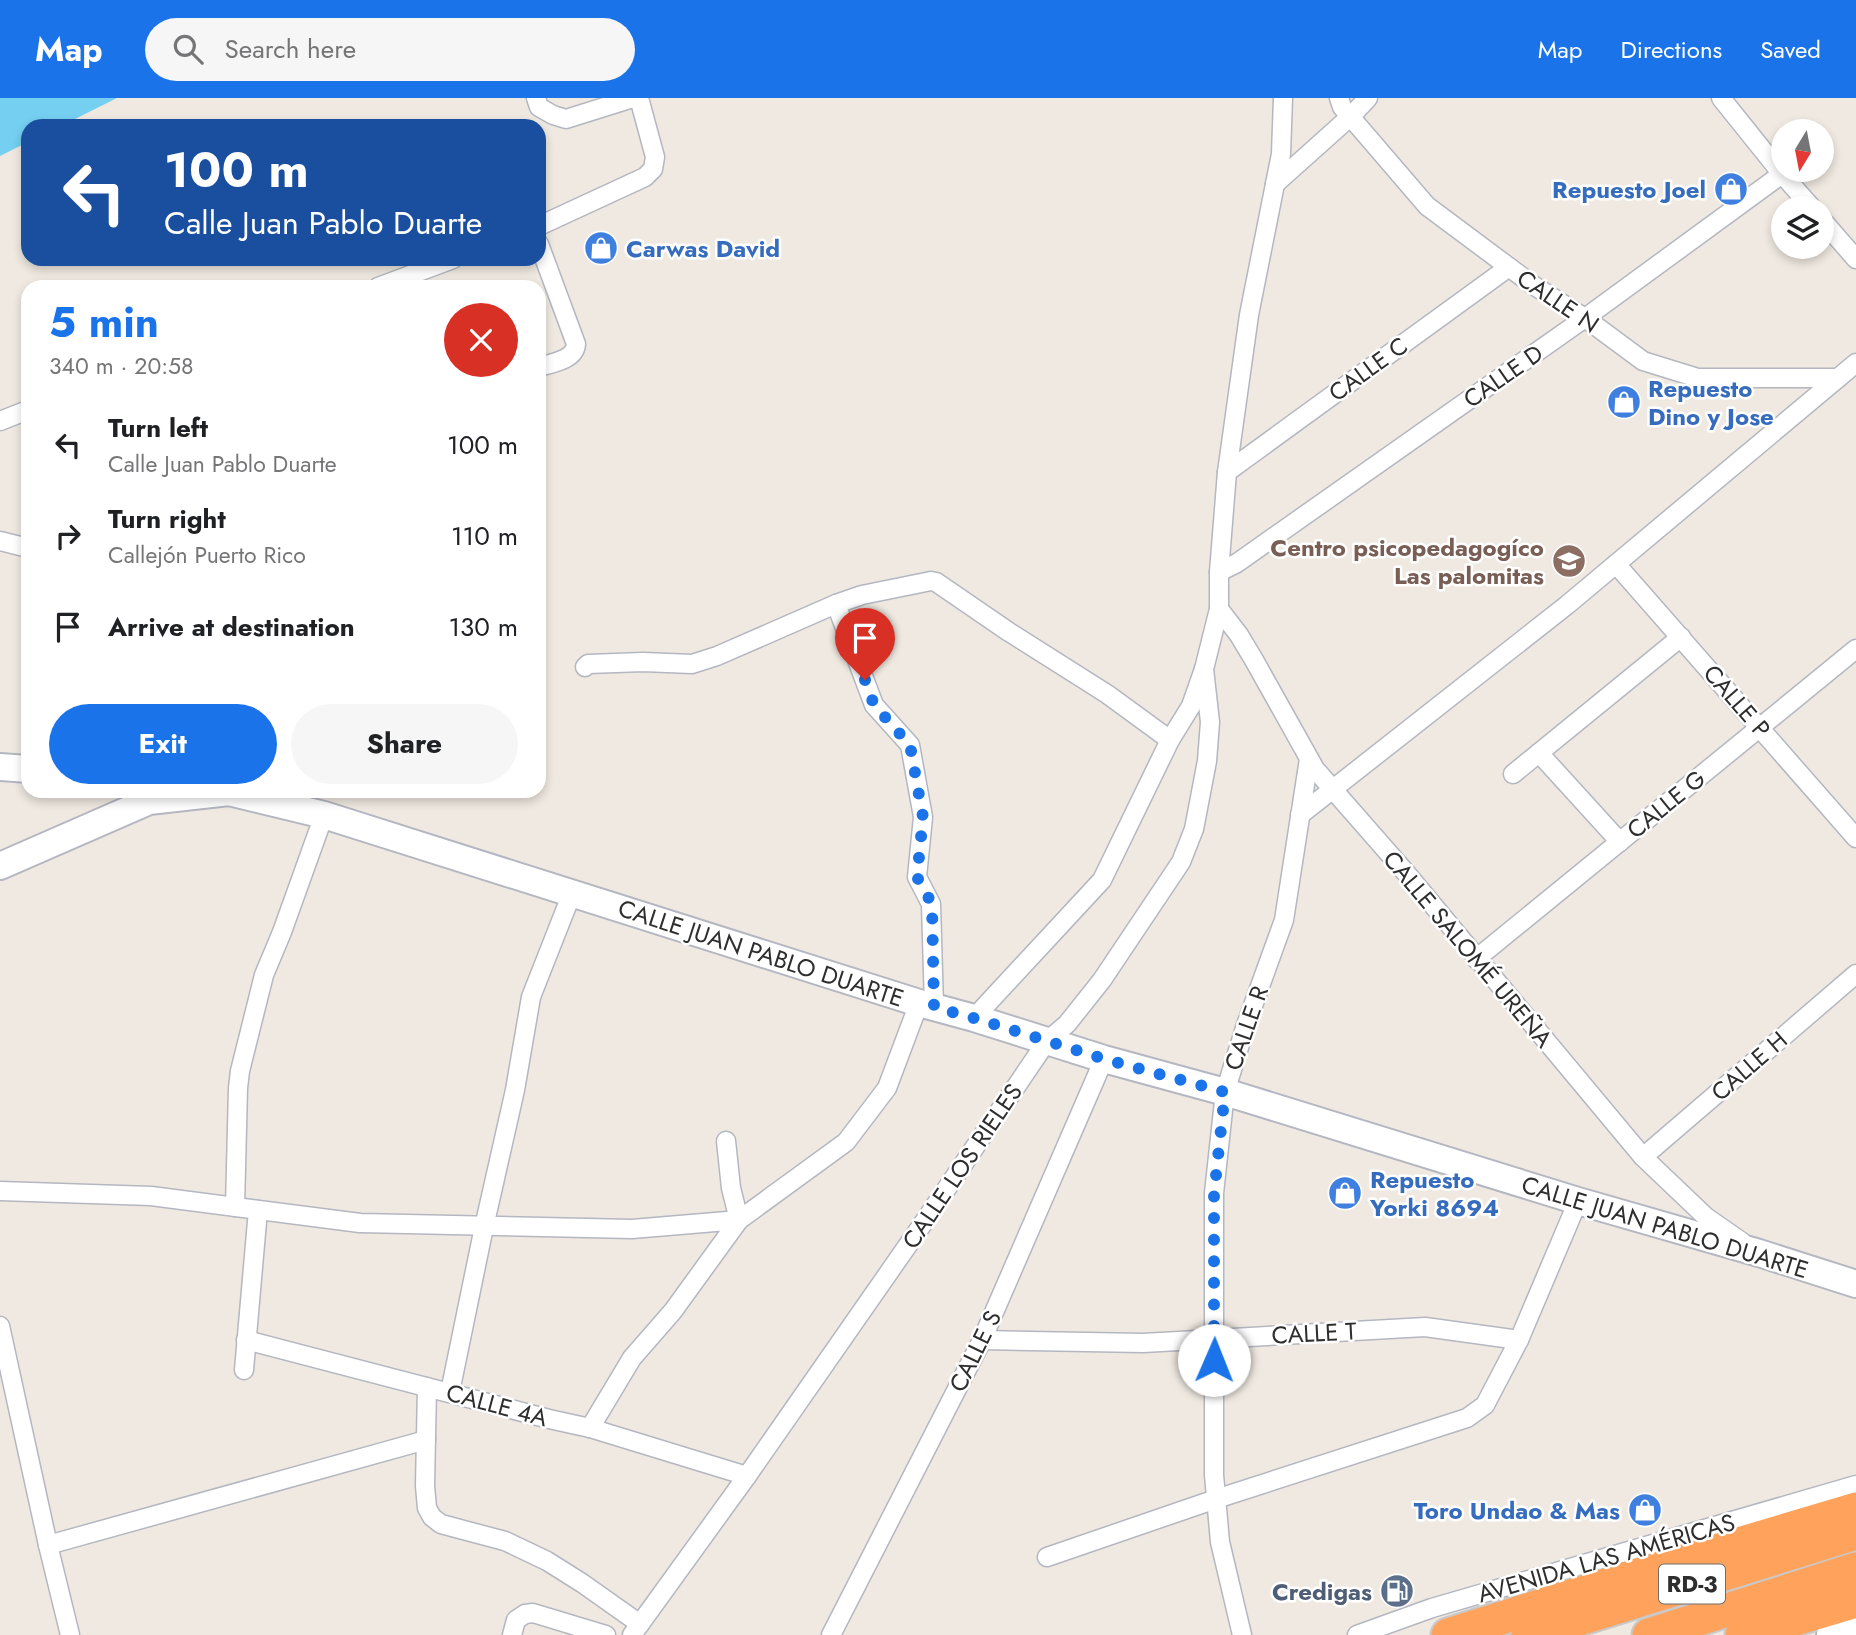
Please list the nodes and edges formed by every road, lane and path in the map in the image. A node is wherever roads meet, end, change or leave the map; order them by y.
1 (536, 98) edge
2 (633, 98) edge
3 (639, 98) edge
4 (1283, 98) edge
5 (1339, 98) edge
6 (1368, 98) edge
7 (1721, 98) edge
8 (1350, 116) junction
9 (1771, 160) edge
10 (1771, 182) edge
11 (1789, 182) edge
12 (1275, 184) junction
13 (1801, 196) edge
14 (546, 223) edge
15 (1834, 234) edge
16 (1856, 259) edge
17 (546, 263) edge
18 (434, 266) edge
19 (1509, 267) junction
20 (397, 280) edge
21 (1585, 318) junction
22 (1856, 363) edge
23 (546, 365) edge
24 (1838, 378) junction
25 (21, 413) edge
26 (0, 421) edge
27 (1227, 472) junction
28 (0, 541) edge
29 (21, 546) edge
30 (1616, 564) junction
31 (1219, 572) junction
32 (836, 604) junction
33 (1219, 609) junction
34 (1681, 637) junction
35 (1856, 649) edge
36 (585, 667) dead end
37 (1204, 669) junction
38 (1760, 727) junction
39 (1170, 740) junction
40 (1539, 753) junction
41 (1309, 759) junction
42 (0, 767) edge
43 (21, 768) edge
44 (1513, 774) dead end
45 (1333, 790) junction
46 (172, 798) edge
47 (255, 798) edge
48 (1300, 814) junction
49 (324, 815) junction
50 (1856, 838) edge
51 (1620, 842) junction
52 (0, 866) edge
53 (572, 893) junction
54 (1476, 959) junction
55 (1856, 974) edge
56 (927, 1005) junction
57 (974, 1018) junction
58 (1047, 1041) junction
59 (1104, 1059) junction
60 (1225, 1092) junction
61 (726, 1142) dead end
62 (1643, 1157) junction
63 (0, 1191) edge
64 (1578, 1201) junction
65 (235, 1207) junction
66 (258, 1210) junction
67 (738, 1220) junction
68 (484, 1227) junction
69 (1759, 1253) junction
70 (1856, 1284) edge
71 (0, 1326) edge
72 (1215, 1338) junction
73 (246, 1340) junction
74 (982, 1340) junction
75 (1519, 1340) junction
76 (244, 1370) dead end
77 (427, 1387) junction
78 (450, 1392) junction
79 (590, 1428) junction
80 (426, 1440) junction
81 (747, 1476) junction
82 (1856, 1485) edge
83 (1216, 1499) junction
84 (1856, 1509) edge
85 (1856, 1533) edge
86 (48, 1545) junction
87 (1047, 1556) dead end
88 (1856, 1569) edge
89 (1856, 1601) edge
90 (1856, 1627) edge
91 (636, 1629) edge
92 (70, 1635) edge
93 (512, 1635) edge
94 (606, 1635) edge
95 (831, 1635) edge
96 (1241, 1635) edge
97 (1357, 1635) edge
98 (1448, 1635) edge
99 (1528, 1635) edge
100 (1650, 1635) edge
101 (1742, 1635) edge
102 (1830, 1635) edge

1 - 2 street
3 - 14 street
4 - 12 street
5 - 8 street, CALLE N
6 - 8 street
7 - 9 street
8 - 12 street
8 - 19 street, CALLE N
10 - 21 street, CALLE D
11 - 13 street
12 - 27 street
15 - 16 street
17 - 23 street
18 - 20 street
19 - 21 street, CALLE N
19 - 27 street, CALLE C
21 - 24 street, CALLE N
21 - 31 street, CALLE D
22 - 24 street
24 - 30 street
25 - 26 street
27 - 31 street
28 - 29 street
30 - 34 street, CALLE P
30 - 45 street
31 - 33 street
32 - 36 street
32 - 39 street
32 - 56 street
33 - 37 street
33 - 41 street, CALLE SALOMÉ UREÑA
34 - 38 street, CALLE P
34 - 40 street
35 - 38 street, CALLE G
37 - 39 street
37 - 58 street, CALLE LOS RIELES
38 - 50 street, CALLE P
38 - 51 street, CALLE G
39 - 57 street
40 - 44 street
40 - 51 street
41 - 45 street, CALLE SALOMÉ UREÑA
41 - 48 street, CALLE R
42 - 43 street
45 - 48 street
45 - 54 street, CALLE SALOMÉ UREÑA
46 - 52 street, CALLE JUAN PABLO DUARTE
47 - 49 street, CALLE JUAN PABLO DUARTE
48 - 60 street, CALLE R
49 - 53 street, CALLE JUAN PABLO DUARTE
49 - 65 street
51 - 54 street, CALLE G
53 - 56 street, CALLE JUAN PABLO DUARTE
53 - 68 street
54 - 62 street, CALLE SALOMÉ UREÑA
55 - 62 street, CALLE H
56 - 57 street, CALLE JUAN PABLO DUARTE
56 - 67 street
57 - 58 street, CALLE JUAN PABLO DUARTE
58 - 59 street, CALLE JUAN PABLO DUARTE
58 - 81 street, CALLE LOS RIELES
59 - 60 street, CALLE JUAN PABLO DUARTE
59 - 74 street, CALLE S
60 - 64 street, CALLE JUAN PABLO DUARTE
60 - 72 street, CALLE R
61 - 67 street
62 - 69 street, CALLE SALOMÉ UREÑA
63 - 65 street
64 - 69 street, CALLE JUAN PABLO DUARTE
64 - 75 street
65 - 66 street
66 - 68 street
66 - 73 street
67 - 68 street
67 - 79 street
68 - 78 street
69 - 70 street, CALLE JUAN PABLO DUARTE
71 - 86 street
72 - 74 street, CALLE T
72 - 75 street, CALLE T
72 - 83 street, CALLE R
73 - 76 street
73 - 77 street, CALLE 4A
74 - 95 street, CALLE S
75 - 83 street
77 - 78 street, CALLE 4A
77 - 80 street
78 - 79 street, CALLE 4A
79 - 81 street, CALLE 4A
80 - 86 street
80 - 91 street
81 - 91 street, CALLE LOS RIELES
82 - 97 street, AVENIDA LAS AMÉRICAS
83 - 87 street
83 - 96 street, CALLE R
84 - 98 highway
85 - 99 highway, RD-3
86 - 92 street
88 - 100 highway, RD-3
89 - 101 highway
90 - 102 street
93 - 94 street

